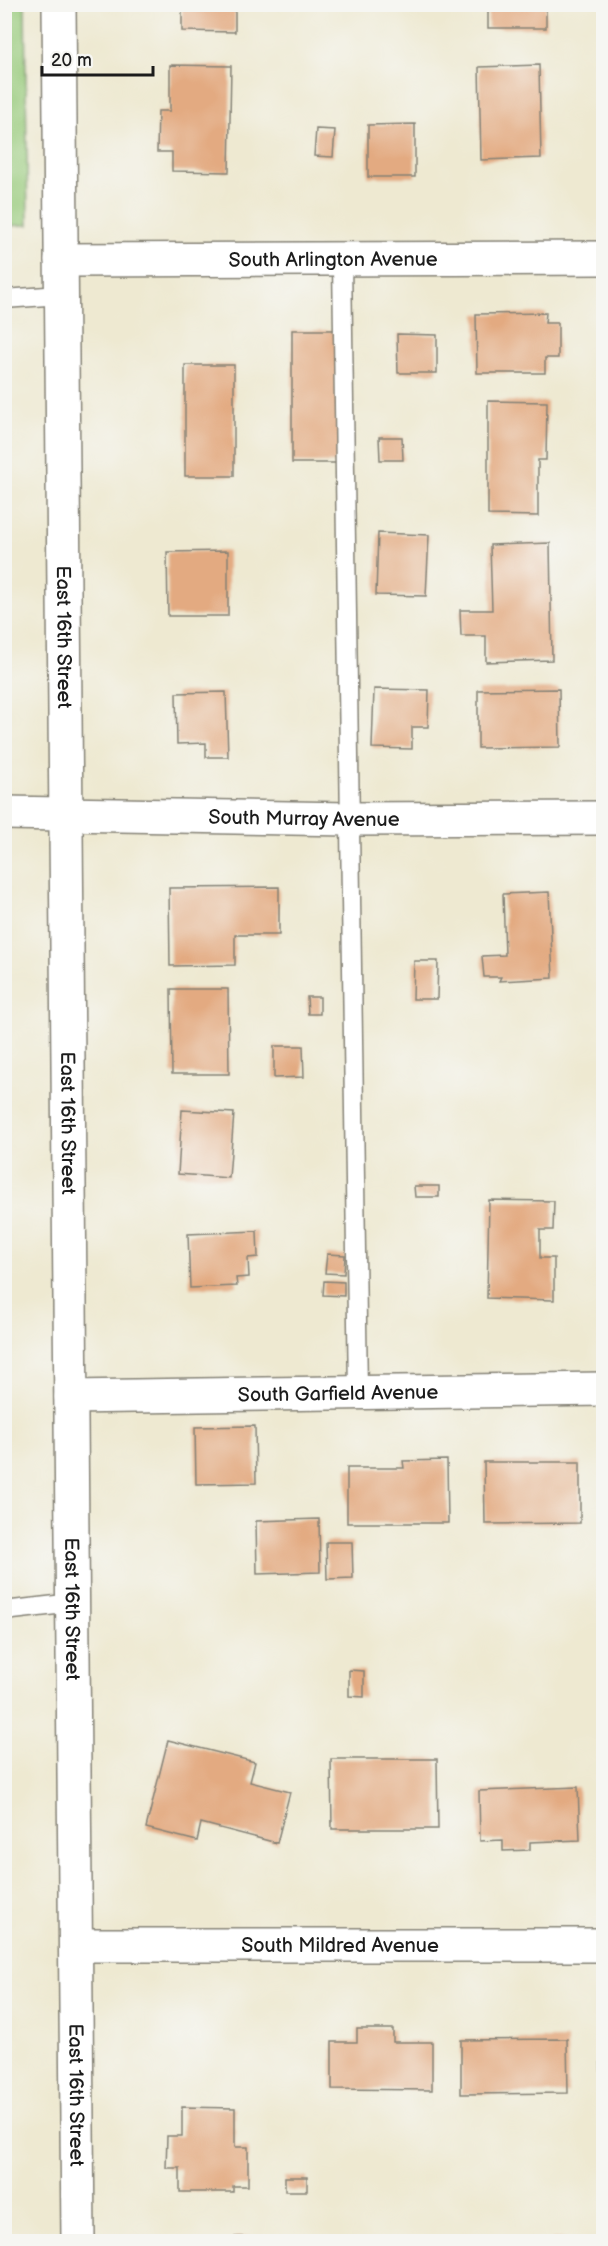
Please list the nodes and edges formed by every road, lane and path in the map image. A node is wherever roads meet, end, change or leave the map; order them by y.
1 (58, 4) edge
2 (603, 258) edge
3 (61, 260) junction
4 (342, 261) junction
5 (61, 295) junction
6 (4, 299) edge
7 (4, 813) edge
8 (66, 813) junction
9 (603, 818) edge
10 (349, 819) junction
11 (603, 1389) edge
12 (358, 1393) junction
13 (71, 1397) junction
14 (73, 1603) junction
15 (4, 1611) edge
16 (76, 1945) junction
17 (603, 1945) edge
18 (78, 2241) edge

1 - 3 street, East 16th Street
2 - 4 street, South Arlington Avenue
3 - 4 street, South Arlington Avenue
3 - 5 street, East 16th Street
4 - 10 lane
5 - 6 lane
5 - 8 street, East 16th Street
7 - 8 street, South Murray Avenue
8 - 10 street, South Murray Avenue
8 - 13 street, East 16th Street
9 - 10 street, South Murray Avenue
10 - 12 lane
11 - 12 street, South Garfield Avenue
12 - 13 street, South Garfield Avenue
13 - 14 street, East 16th Street
14 - 15 lane
14 - 16 street, East 16th Street
16 - 17 street, South Mildred Avenue
16 - 18 street, East 16th Street

